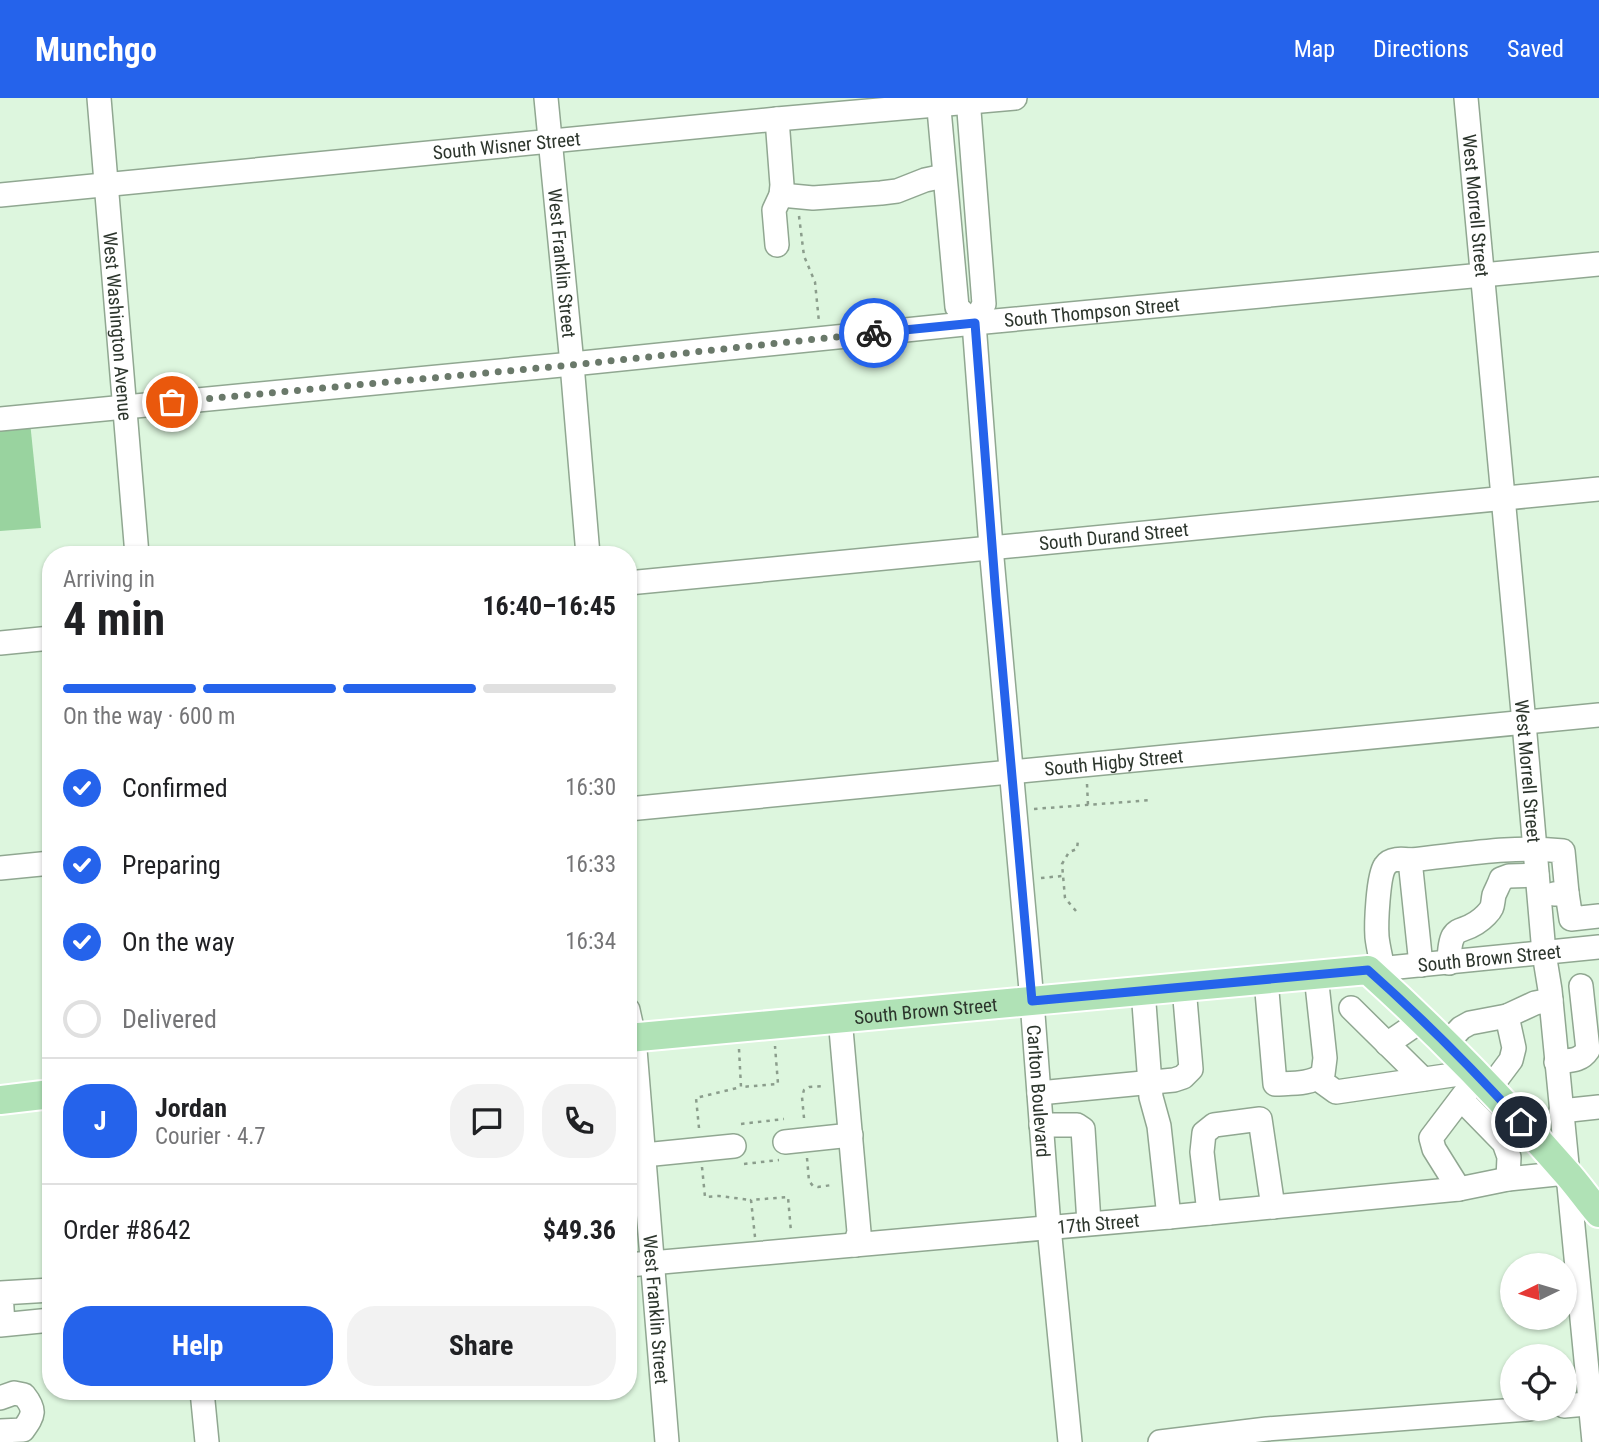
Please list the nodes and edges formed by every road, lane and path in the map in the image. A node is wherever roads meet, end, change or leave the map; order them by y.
1 (99, 98) edge
2 (546, 98) edge
3 (1015, 98) edge
4 (1466, 98) edge
5 (968, 100) edge
6 (938, 102) edge
7 (777, 119) junction
8 (550, 142) junction
9 (944, 176) junction
10 (107, 185) junction
11 (0, 195) edge
12 (789, 195) junction
13 (777, 245) dead end
14 (1599, 264) edge
15 (1482, 275) junction
16 (818, 322) dead end
17 (975, 323) junction
18 (572, 365) junction
19 (124, 407) junction
20 (0, 419) edge
21 (1599, 489) edge
22 (1503, 497) junction
23 (136, 546) edge
24 (588, 546) edge
25 (991, 547) junction
26 (637, 582) edge
27 (42, 639) edge
28 (0, 643) edge
29 (1599, 715) edge
30 (1524, 723) junction
31 (1010, 772) junction
32 (1086, 775) dead end
33 (1152, 800) dead end
34 (1088, 805) junction
35 (637, 808) edge
36 (1027, 809) dead end
37 (1078, 840) dead end
38 (1535, 848) junction
39 (1500, 850) junction
40 (1410, 860) junction
41 (42, 864) edge
42 (0, 868) edge
43 (1063, 876) junction
44 (1503, 878) junction
45 (1034, 879) dead end
46 (1538, 885) junction
47 (1567, 893) junction
48 (1076, 911) dead end
49 (1589, 917) edge
50 (1591, 948) edge
51 (1544, 953) junction
52 (1449, 963) junction
53 (1421, 965) junction
54 (1376, 970) junction
55 (1316, 975) junction
56 (1266, 980) junction
57 (1590, 985) edge
58 (1184, 987) junction
59 (1143, 990) junction
60 (1550, 995) junction
61 (1032, 1001) junction
62 (1351, 1008) dead end
63 (1507, 1016) junction
64 (840, 1018) junction
65 (1422, 1020) junction
66 (637, 1028) edge
67 (1387, 1044) junction
68 (1446, 1044) junction
69 (775, 1046) dead end
70 (739, 1049) dead end
71 (1556, 1062) junction
72 (1318, 1079) junction
73 (1423, 1079) junction
74 (1480, 1079) junction
75 (1149, 1082) junction
76 (824, 1086) dead end
77 (741, 1087) junction
78 (637, 1092) edge
79 (1039, 1093) junction
80 (42, 1095) edge
81 (1461, 1099) junction
82 (0, 1100) edge
83 (1599, 1107) edge
84 (1560, 1111) junction
85 (804, 1118) dead end
86 (1041, 1125) junction
87 (699, 1128) dead end
88 (850, 1135) junction
89 (786, 1140) junction
90 (740, 1144) junction
91 (644, 1155) junction
92 (807, 1157) dead end
93 (702, 1167) dead end
94 (1566, 1173) junction
95 (1508, 1179) junction
96 (832, 1185) dead end
97 (1459, 1189) junction
98 (751, 1200) junction
99 (1596, 1205) edge
100 (1273, 1207) junction
101 (1209, 1213) junction
102 (1169, 1217) junction
103 (1089, 1223) junction
104 (1049, 1227) junction
105 (792, 1239) dead end
106 (755, 1242) dead end
107 (855, 1245) junction
108 (653, 1263) junction
109 (637, 1264) edge
110 (42, 1291) edge
111 (42, 1321) edge
112 (2, 1325) edge
113 (5, 1394) edge
114 (203, 1400) edge
115 (1594, 1404) edge
116 (1500, 1411) edge
117 (0, 1431) edge
118 (207, 1442) edge
119 (667, 1442) edge
120 (1070, 1442) edge
121 (1160, 1442) edge
122 (1594, 1442) edge

1 - 10 street, West Washington Avenue
2 - 8 street, West Franklin Street
3 - 5 street, South Wisner Street
4 - 15 street, West Morrell Street
5 - 6 street, South Wisner Street
5 - 17 street, Carlton Boulevard
6 - 7 street, South Wisner Street
6 - 9 street
7 - 8 street, South Wisner Street
7 - 12 street
8 - 10 street, South Wisner Street
8 - 18 street, West Franklin Street
9 - 12 street
9 - 17 street
10 - 11 street, South Wisner Street
10 - 19 street, West Washington Avenue
12 - 13 street
12 - 16 path
14 - 15 street, South Thompson Street
15 - 17 street, South Thompson Street
15 - 22 street, West Morrell Street
17 - 18 street, South Thompson Street
17 - 25 street, Carlton Boulevard
18 - 19 street, South Thompson Street
18 - 24 street, West Franklin Street
19 - 20 street, South Thompson Street
19 - 23 street, West Washington Avenue
21 - 22 street, South Durand Street
22 - 25 street, South Durand Street
22 - 30 street, West Morrell Street
25 - 26 street, South Durand Street
25 - 31 street, Carlton Boulevard
27 - 28 street
29 - 30 street, South Higby Street
30 - 31 street, South Higby Street
30 - 38 street, West Morrell Street
31 - 35 street, South Higby Street
31 - 61 street, Carlton Boulevard
32 - 34 path
33 - 34 path
34 - 36 path
37 - 43 path
38 - 39 street
38 - 46 street, West Morrell Street
38 - 47 street
39 - 40 street
39 - 44 street
40 - 53 street
40 - 54 street
41 - 42 street
43 - 45 path
43 - 48 path
44 - 46 street
44 - 52 street
46 - 47 street
46 - 51 street, West Morrell Street
47 - 49 street
49 - 50 street
50 - 51 street, South Brown Street
51 - 52 street, South Brown Street
51 - 60 street, West Morrell Street
52 - 53 street, South Brown Street
53 - 54 street, South Brown Street
54 - 55 main road, South Brown Street
54 - 65 main road
55 - 56 main road, South Brown Street
55 - 72 street
56 - 58 main road, South Brown Street
56 - 72 street
57 - 60 street
57 - 71 street
58 - 59 main road, South Brown Street
58 - 75 street
59 - 61 main road, South Brown Street
59 - 75 street
60 - 63 street
60 - 71 street, West Morrell Street
61 - 64 main road, South Brown Street
61 - 79 street, Carlton Boulevard
62 - 67 street
63 - 68 street
63 - 74 street
64 - 66 main road, South Brown Street
64 - 88 street
65 - 67 street
65 - 68 main road
67 - 73 street
68 - 74 main road
69 - 77 path
70 - 77 path
71 - 84 street, West Morrell Street
72 - 73 street
73 - 74 street
74 - 81 street
74 - 94 main road
75 - 79 street
75 - 102 street
76 - 85 path
77 - 87 path
78 - 91 street, West Franklin Street
79 - 86 street, Carlton Boulevard
80 - 82 main road
81 - 95 street
81 - 97 street
83 - 84 street
84 - 94 street, West Morrell Street
86 - 103 street
86 - 104 street, Carlton Boulevard
88 - 89 street
88 - 107 street
89 - 90 path
89 - 90 path
90 - 91 street
91 - 108 street, West Franklin Street
92 - 96 path
93 - 98 path
94 - 95 street, 17th Street
94 - 99 main road
94 - 115 street, West Morrell Street
95 - 97 street, 17th Street
97 - 100 street, 17th Street
98 - 105 path
98 - 106 path
100 - 101 street, 17th Street
100 - 101 street
101 - 102 street, 17th Street
102 - 103 street, 17th Street
103 - 104 street, 17th Street
104 - 107 street, 17th Street
104 - 120 street, Carlton Boulevard
107 - 108 street, 17th Street
108 - 109 street, 17th Street
108 - 119 street, West Franklin Street
110 - 112 street
111 - 112 street
113 - 117 street
114 - 118 street
115 - 122 street, West Morrell Street
116 - 121 street

